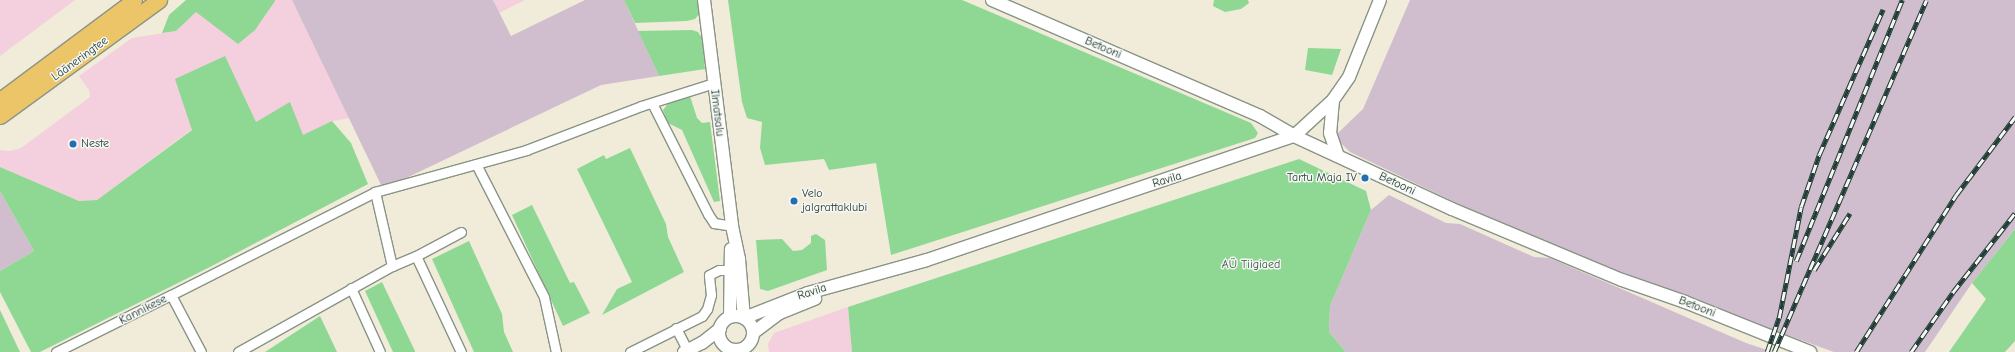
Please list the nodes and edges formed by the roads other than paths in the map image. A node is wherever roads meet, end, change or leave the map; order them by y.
1 (134, 0) edge
2 (159, 0) edge
3 (704, 0) edge
4 (992, 0) edge
5 (1380, 0) edge
6 (714, 83) junction
7 (0, 100) edge
8 (1333, 100) junction
9 (652, 105) junction
10 (0, 116) edge
11 (1294, 136) junction
12 (1338, 156) junction
13 (476, 164) junction
14 (375, 192) junction
15 (732, 226) junction
16 (461, 232) dead end
17 (416, 256) junction
18 (392, 266) junction
19 (731, 270) junction
20 (884, 273) junction
21 (351, 288) junction
22 (172, 295) junction
23 (730, 317) junction
24 (744, 318) junction
25 (676, 328) junction
26 (720, 329) junction
27 (753, 334) junction
28 (702, 343) junction
29 (726, 347) edge
30 (745, 350) edge
31 (685, 351) edge
32 (56, 352) edge
33 (201, 352) edge
34 (238, 352) edge
35 (380, 352) edge
36 (461, 352) edge
37 (556, 352) edge
38 (630, 352) edge
39 (1810, 352) edge

1 - 7 highway, Lääneringtee
2 - 10 highway, Lääneringtee
3 - 6 street, Ilmatsalu
4 - 11 street, Betooni
5 - 8 street, Ravila
6 - 9 street
6 - 15 street, Ilmatsalu
8 - 11 street, Ravila
8 - 12 street
9 - 13 street
9 - 15 street
11 - 12 street, Betooni
11 - 20 street, Ravila
12 - 39 street, Betooni
13 - 14 street
13 - 37 street
14 - 18 street
14 - 22 street
15 - 19 street, Ilmatsalu
15 - 24 street, Ilmatsalu
16 - 17 street
17 - 18 street
17 - 36 street
18 - 21 street
19 - 23 street, Ilmatsalu
19 - 25 street
20 - 24 street, Ravila
20 - 27 street, Ravila
21 - 34 street
21 - 35 street
22 - 32 street, Kannikese
22 - 33 street, Kannikese
23 - 24 street
23 - 26 street
24 - 27 street
25 - 31 street
25 - 38 street
26 - 28 street
26 - 29 street
27 - 30 street
28 - 29 street
28 - 31 street
29 - 30 street

